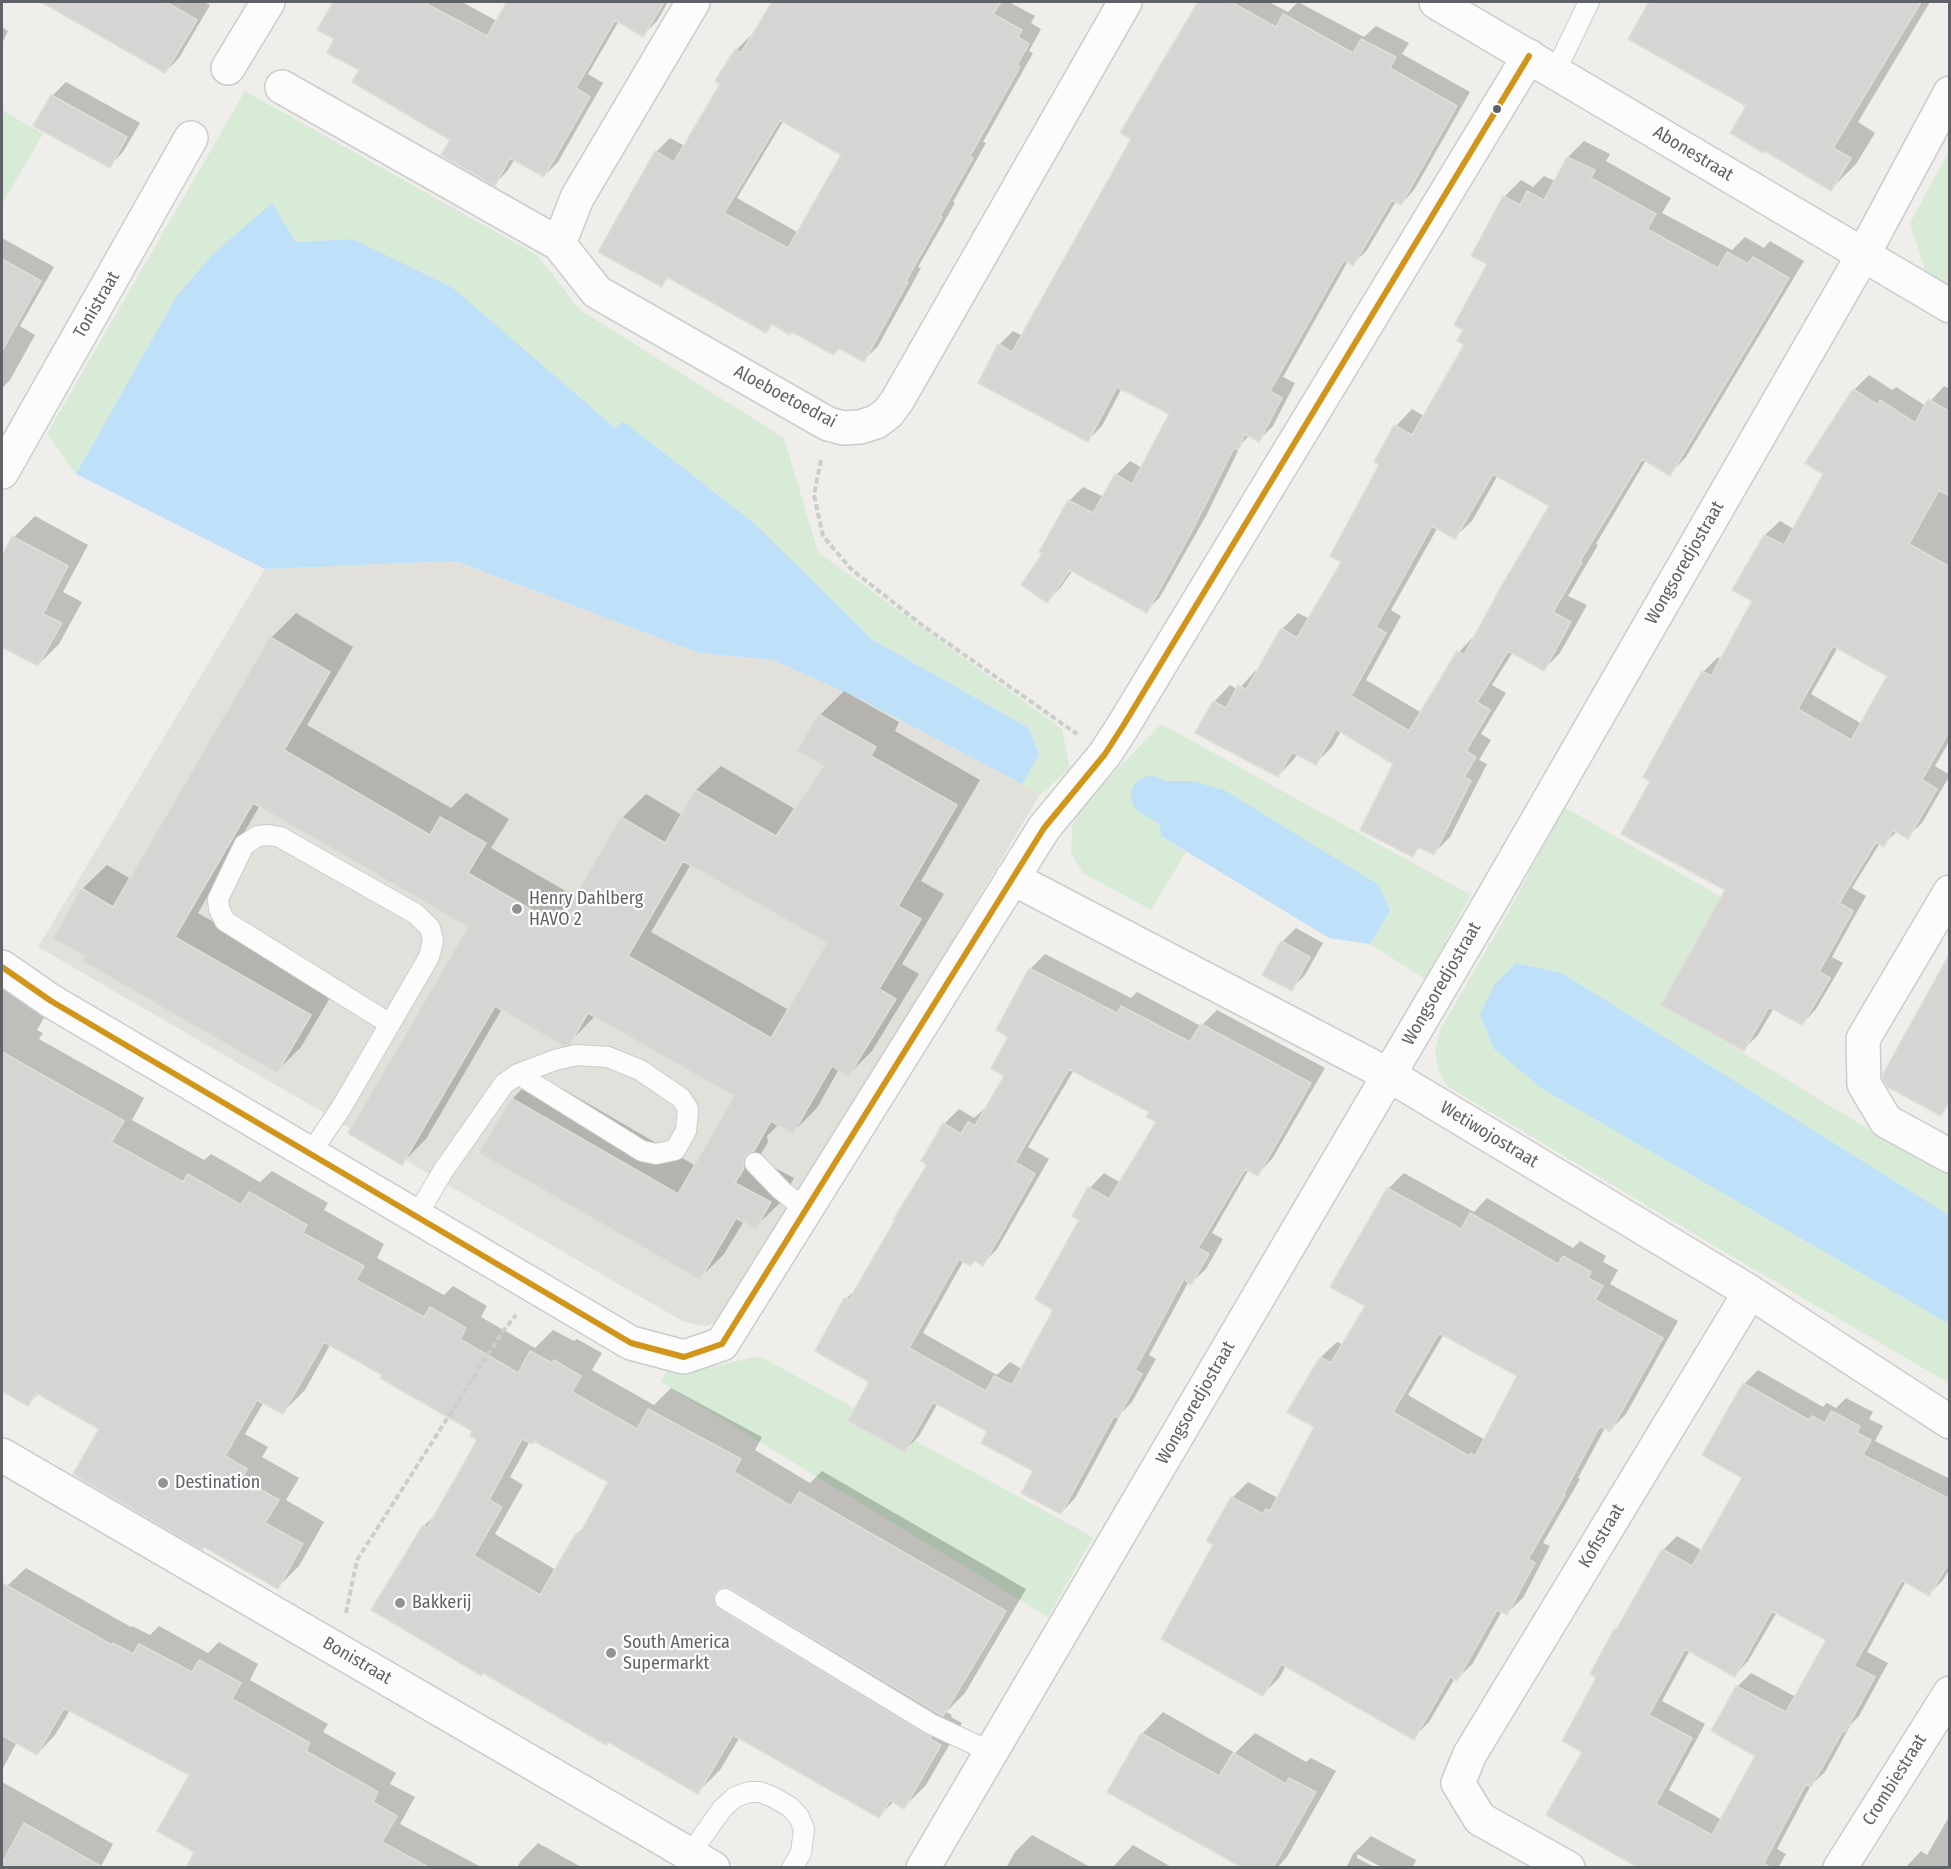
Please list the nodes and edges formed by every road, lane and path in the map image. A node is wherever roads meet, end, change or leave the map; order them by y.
1 (268, 2) edge
2 (693, 2) edge
3 (1125, 2) edge
4 (1436, 2) edge
5 (1589, 2) edge
6 (1542, 64) junction
7 (228, 68) dead end
8 (282, 87) dead end
9 (1950, 93) edge
10 (192, 138) dead end
11 (559, 244) junction
12 (1863, 255) junction
13 (1950, 306) edge
14 (828, 424) junction
15 (2, 472) edge
16 (1105, 754) junction
17 (1012, 878) junction
18 (1950, 892) edge
19 (2, 967) edge
20 (390, 1024) junction
21 (518, 1074) junction
22 (1389, 1075) junction
23 (310, 1154) junction
24 (1950, 1156) edge
25 (755, 1163) dead end
26 (806, 1210) junction
27 (416, 1217) junction
28 (537, 1289) junction
29 (1750, 1292) junction
30 (1950, 1422) edge
31 (2, 1455) edge
32 (725, 1599) dead end
33 (339, 1651) junction
34 (1950, 1693) edge
35 (990, 1752) junction
36 (701, 1861) edge
37 (792, 1868) edge
38 (922, 1868) edge
39 (1568, 1868) edge
40 (1840, 1868) edge

1 - 7 street
2 - 11 street
3 - 14 street, Aloeboetoedrai
4 - 6 street, Abonestraat
5 - 6 lane
6 - 12 street, Abonestraat
6 - 16 street
8 - 11 street
9 - 12 street, Wongsoredjostraat
10 - 15 street, Tonistraat
11 - 14 street, Aloeboetoedrai
12 - 13 street, Abonestraat
12 - 22 street, Wongsoredjostraat
14 - 16 path
16 - 17 street
17 - 22 street, Wetiwojostraat
17 - 26 street
18 - 24 street
19 - 23 street
20 - 20 lane
20 - 23 lane
21 - 21 lane
21 - 27 lane
22 - 29 street, Wetiwojostraat
22 - 35 street, Wongsoredjostraat
23 - 27 street
25 - 26 lane
26 - 28 street
27 - 28 street
28 - 33 path
29 - 30 street, Wetiwojostraat
29 - 39 street, Kofistraat
31 - 33 street, Bonistraat
32 - 35 lane
33 - 36 street, Bonistraat
34 - 40 street, Crombiestraat
35 - 38 street, Wongsoredjostraat
36 - 37 lane

